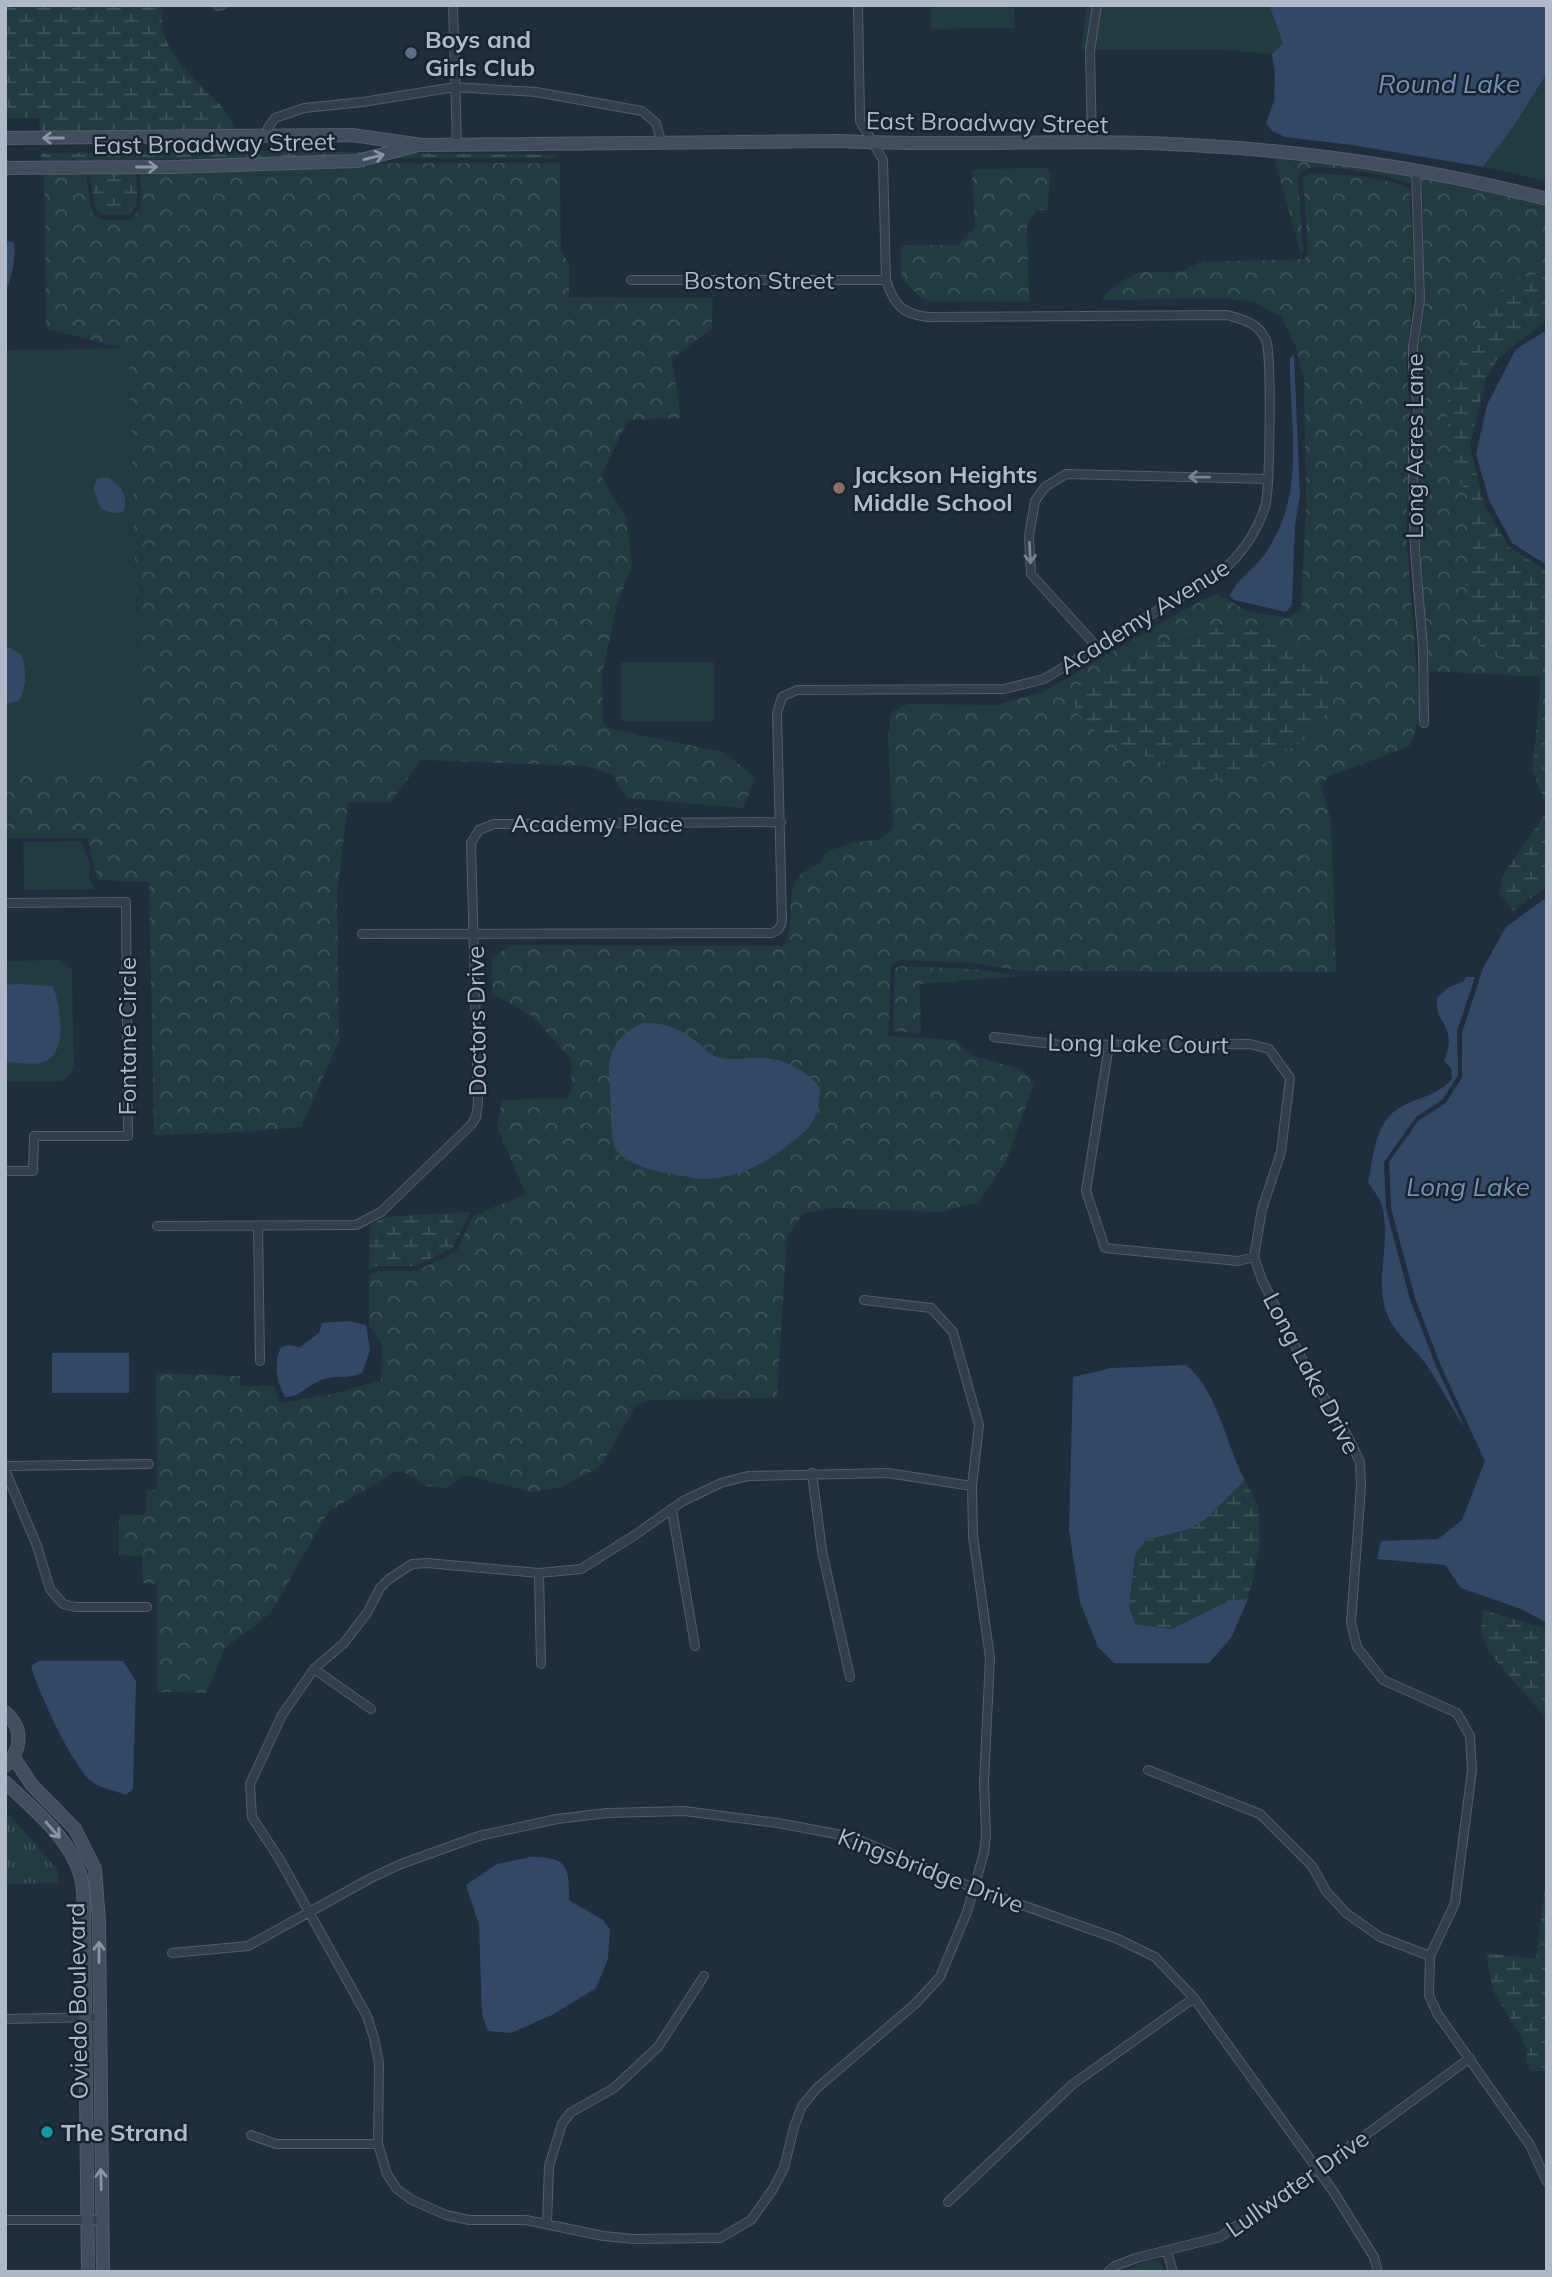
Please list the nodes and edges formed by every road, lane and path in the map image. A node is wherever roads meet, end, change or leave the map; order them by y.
1 (453, 5) edge
2 (858, 5) edge
3 (1097, 5) edge
4 (455, 87) junction
5 (268, 136) junction
6 (5, 138) edge
7 (872, 142) junction
8 (457, 144) junction
9 (662, 144) junction
10 (1092, 144) junction
11 (422, 145) junction
12 (5, 168) edge
13 (1416, 170) junction
14 (1547, 199) edge
15 (631, 280) dead end
16 (886, 280) junction
17 (1267, 478) junction
18 (1097, 647) junction
19 (1424, 723) dead end
20 (781, 822) junction
21 (5, 903) edge
22 (362, 934) dead end
23 (473, 935) junction
24 (994, 1037) dead end
25 (1109, 1045) junction
26 (5, 1171) edge
27 (157, 1226) dead end
28 (258, 1226) junction
29 (1254, 1257) junction
30 (864, 1300) dead end
31 (260, 1361) dead end
32 (149, 1464) dead end
33 (5, 1468) edge
34 (812, 1473) junction
35 (972, 1486) junction
36 (672, 1510) junction
37 (539, 1573) junction
38 (147, 1607) dead end
39 (695, 1646) dead end
40 (541, 1664) dead end
41 (314, 1669) junction
42 (850, 1676) dead end
43 (371, 1709) dead end
44 (5, 1712) edge
45 (9, 1762) edge
46 (1148, 1770) dead end
47 (5, 1782) edge
48 (974, 1888) junction
49 (309, 1912) junction
50 (172, 1953) dead end
51 (1430, 1956) junction
52 (704, 1976) dead end
53 (1194, 1998) junction
54 (85, 2017) junction
55 (99, 2017) junction
56 (5, 2019) edge
57 (1470, 2058) junction
58 (251, 2135) dead end
59 (378, 2144) junction
60 (1317, 2168) junction
61 (1547, 2182) edge
62 (948, 2202) dead end
63 (5, 2220) edge
64 (88, 2220) junction
65 (102, 2220) junction
66 (547, 2224) junction
67 (1167, 2251) junction
68 (88, 2272) edge
69 (103, 2272) edge
70 (1108, 2272) edge
71 (1173, 2272) edge
72 (1378, 2272) edge

1 - 4 street
2 - 7 street, Academy Avenue
3 - 10 street
4 - 5 street
4 - 8 street
4 - 9 street
5 -> 6 main road, East Broadway Street
5 - 11 main road, East Broadway Street
7 - 9 main road, East Broadway Street
7 - 10 main road, East Broadway Street
7 - 16 street, Academy Avenue
8 - 9 main road, East Broadway Street
8 - 11 main road, East Broadway Street
10 - 13 main road, East Broadway Street
12 -> 11 main road, East Broadway Street
13 - 14 main road, East Broadway Street
13 - 19 street, Long Acres Lane
15 - 16 street, Boston Street
16 - 17 street, Academy Avenue
17 - 18 street, Academy Avenue
17 -> 18 street
18 - 20 street, Academy Avenue
20 - 23 street, Academy Place
20 - 23 street, Doctors Drive
21 - 26 street, Fontane Circle
22 - 23 street
23 - 28 street, Doctors Drive
24 - 25 street, Long Lake Court
25 - 29 street
25 - 29 street, Long Lake Court
27 - 28 street, Doctors Drive
28 - 31 street
29 - 51 street, Long Lake Drive
30 - 35 street
32 - 33 street
33 - 38 street
34 - 35 street
34 - 36 street
34 - 42 street
35 - 48 street
36 - 37 street
36 - 39 street
37 - 40 street
37 - 41 street
41 - 43 street
41 - 49 street
44 - 45 main road
55 -> 45 main road, Oviedo Boulevard
46 - 51 street
47 -> 54 main road, Oviedo Boulevard
48 - 49 street, Kingsbridge Drive
48 - 53 street, Kingsbridge Drive
48 - 66 street
49 - 50 street, Kingsbridge Drive
49 - 59 street
51 - 57 street, Long Lake Drive
52 - 66 street
53 - 60 street, Kingsbridge Drive
53 - 62 street
54 - 55 street
54 - 56 street
54 - 64 main road, Oviedo Boulevard
65 -> 55 main road, Oviedo Boulevard
57 - 60 street, Lullwater Drive
57 - 61 street, Long Lake Drive
58 - 59 street
59 - 66 street
60 - 67 street, Lullwater Drive
60 - 72 street, Kingsbridge Drive
63 - 64 street
64 - 65 street
64 - 68 main road, Oviedo Boulevard
65 - 69 main road, Oviedo Boulevard
67 - 70 street, Lullwater Drive
67 - 71 street

